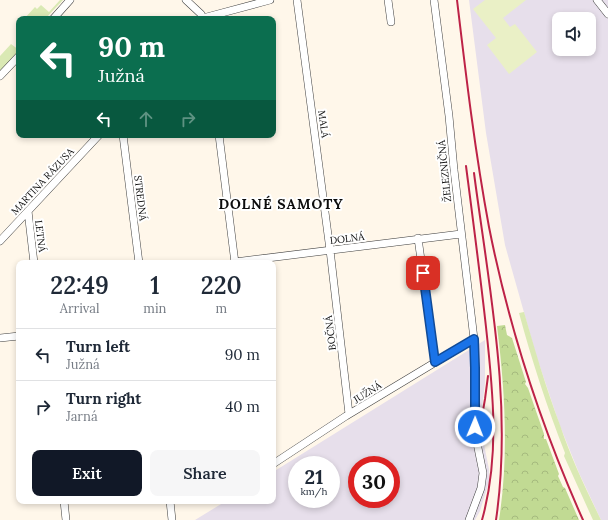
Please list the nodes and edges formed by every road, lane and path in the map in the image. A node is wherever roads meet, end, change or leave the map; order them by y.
1 (70, 0) edge
2 (186, 0) edge
3 (270, 0) edge
4 (297, 0) edge
5 (388, 0) edge
6 (434, 0) edge
7 (597, 0) edge
8 (608, 14) edge
9 (56, 16) edge
10 (201, 16) edge
11 (213, 16) edge
12 (391, 22) dead end
13 (16, 59) edge
14 (0, 76) edge
15 (96, 138) edge
16 (123, 138) edge
17 (219, 138) edge
18 (28, 211) junction
19 (461, 234) junction
20 (418, 238) junction
21 (0, 241) edge
22 (330, 250) junction
23 (34, 260) edge
24 (139, 260) edge
25 (235, 260) edge
26 (257, 260) edge
27 (16, 336) edge
28 (0, 338) edge
29 (474, 339) junction
30 (435, 362) junction
31 (349, 414) junction
32 (276, 462) edge
33 (64, 504) edge
34 (170, 504) edge
35 (66, 520) edge
36 (172, 520) edge
37 (469, 520) edge

1 - 9 street
2 - 10 street
3 - 11 street
4 - 22 street, MALÁ
5 - 12 street
6 - 19 street, ŽELEZNIČNÁ
7 - 8 street
13 - 14 street
15 - 18 street, MARTINA RÁZUSA
16 - 24 street, STREDNÁ
17 - 25 street
18 - 21 street, MARTINA RÁZUSA
18 - 23 street, LETNÁ
19 - 20 street, DOLNÁ
19 - 29 street, ŽELEZNIČNÁ
20 - 22 street, DOLNÁ
20 - 30 street
22 - 26 street, DOLNÁ
22 - 31 street, BOČNÁ
27 - 28 street
29 - 30 street, JUŽNÁ
29 - 37 street, ŽELEZNIČNÁ
30 - 31 street, JUŽNÁ
31 - 32 street, JUŽNÁ
33 - 35 street
34 - 36 street

